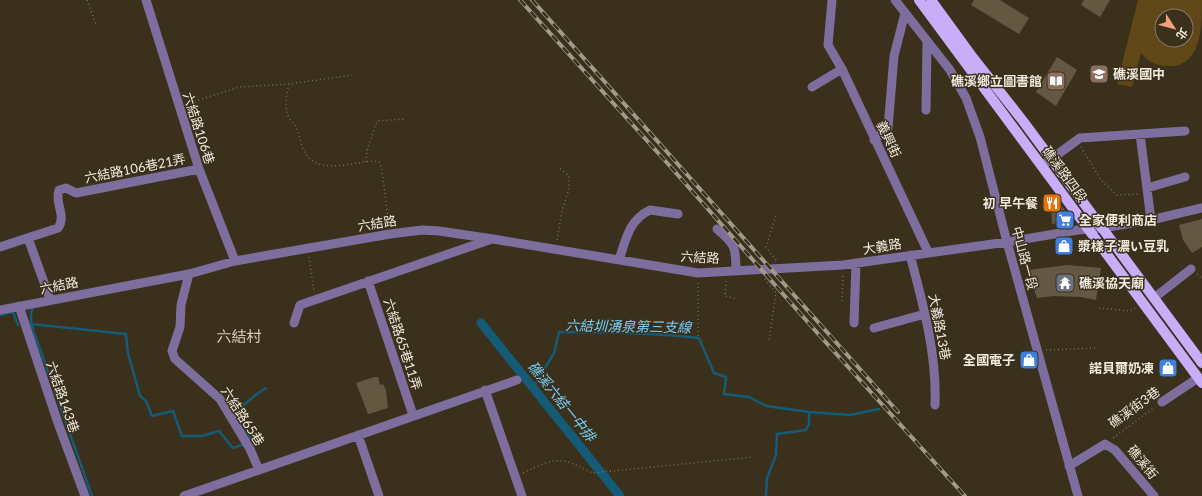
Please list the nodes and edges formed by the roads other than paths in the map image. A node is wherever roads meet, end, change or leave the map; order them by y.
1 (146, 0) edge
2 (832, 0) edge
3 (894, 0) edge
4 (919, 0) edge
5 (931, 0) edge
6 (905, 13) junction
7 (927, 41) junction
8 (842, 69) junction
9 (812, 88) dead end
10 (926, 110) dead end
11 (1185, 131) dead end
12 (1140, 134) junction
13 (874, 140) junction
14 (1051, 159) junction
15 (1042, 165) junction
16 (199, 169) junction
17 (1185, 177) dead end
18 (1147, 190) junction
19 (1202, 208) edge
20 (678, 214) dead end
21 (1151, 220) junction
22 (1102, 228) junction
23 (717, 229) dead end
24 (1089, 230) junction
25 (28, 238) junction
26 (493, 239) junction
27 (1007, 242) junction
28 (0, 247) edge
29 (928, 252) junction
30 (910, 255) junction
31 (619, 260) junction
32 (235, 261) junction
33 (856, 263) junction
34 (760, 269) joint
35 (1191, 269) dead end
36 (731, 271) junction
37 (189, 274) junction
38 (368, 281) junction
39 (1154, 298) junction
40 (50, 299) junction
41 (19, 306) junction
42 (0, 310) edge
43 (925, 314) junction
44 (294, 323) dead end
45 (854, 323) dead end
46 (874, 328) dead end
47 (1202, 363) edge
48 (517, 380) dead end
49 (1200, 380) edge
50 (485, 390) junction
51 (1162, 402) road end
52 (935, 405) dead end
53 (413, 415) junction
54 (358, 435) junction
55 (1068, 466) junction
56 (259, 470) junction
57 (85, 496) edge
58 (184, 496) edge
59 (379, 496) edge
60 (522, 496) edge
61 (1078, 496) edge
62 (1154, 496) edge

1 - 16 street, 六結路106巷
2 - 8 street, 義興街
3 - 6 street, 中山路一段
4 - 15 main road, 礁溪路四段
5 - 14 main road, 礁溪路四段
6 - 7 street, 中山路一段
6 - 13 street
7 - 10 street
7 - 27 street, 中山路一段
8 - 9 street
8 - 13 street, 義興街
11 - 12 street
12 - 14 street
12 - 18 street
13 - 29 street, 義興街
14 - 15 street
14 - 22 main road, 礁溪路四段
15 - 24 main road, 礁溪路四段
16 - 25 street, 六結路106巷21弄
16 - 32 street, 六結路106巷
17 - 18 street
18 - 21 street
19 - 21 street, 大義路
20 - 31 street
21 - 22 street, 大義路
22 - 24 street, 大義路
22 - 39 main road, 礁溪路四段
23 - 36 street
24 - 27 street, 大義路
24 - 49 main road, 礁溪路四段
25 - 28 street, 六結路106巷21弄
25 - 40 street
26 - 31 street, 六結路
26 - 32 street, 六結路
26 - 38 street
27 - 29 street, 大義路
27 - 55 street, 中山路一段
29 - 30 street, 大義路
30 - 33 street, 大義路
30 - 43 street, 大義路13巷
31 - 36 street, 六結路
32 - 37 street, 六結路
33 - 34 street, 大義路
33 - 45 street
34 - 36 street, 六結路
35 - 39 street
37 - 40 street, 六結路
37 - 56 street, 六結路65巷
38 - 44 street
38 - 53 street, 六結路65巷11弄
39 - 47 main road, 礁溪路四段
40 - 41 street, 六結路
41 - 42 street, 六結路
41 - 57 street, 六結路143巷
43 - 46 street
43 - 52 street, 大義路13巷
48 - 50 street
49 - 51 street, 礁溪街3巷
50 - 53 street
50 - 60 street
53 - 54 street
54 - 56 street
54 - 59 street
55 - 61 street, 中山路一段
55 - 62 street, 礁溪街
56 - 58 street

